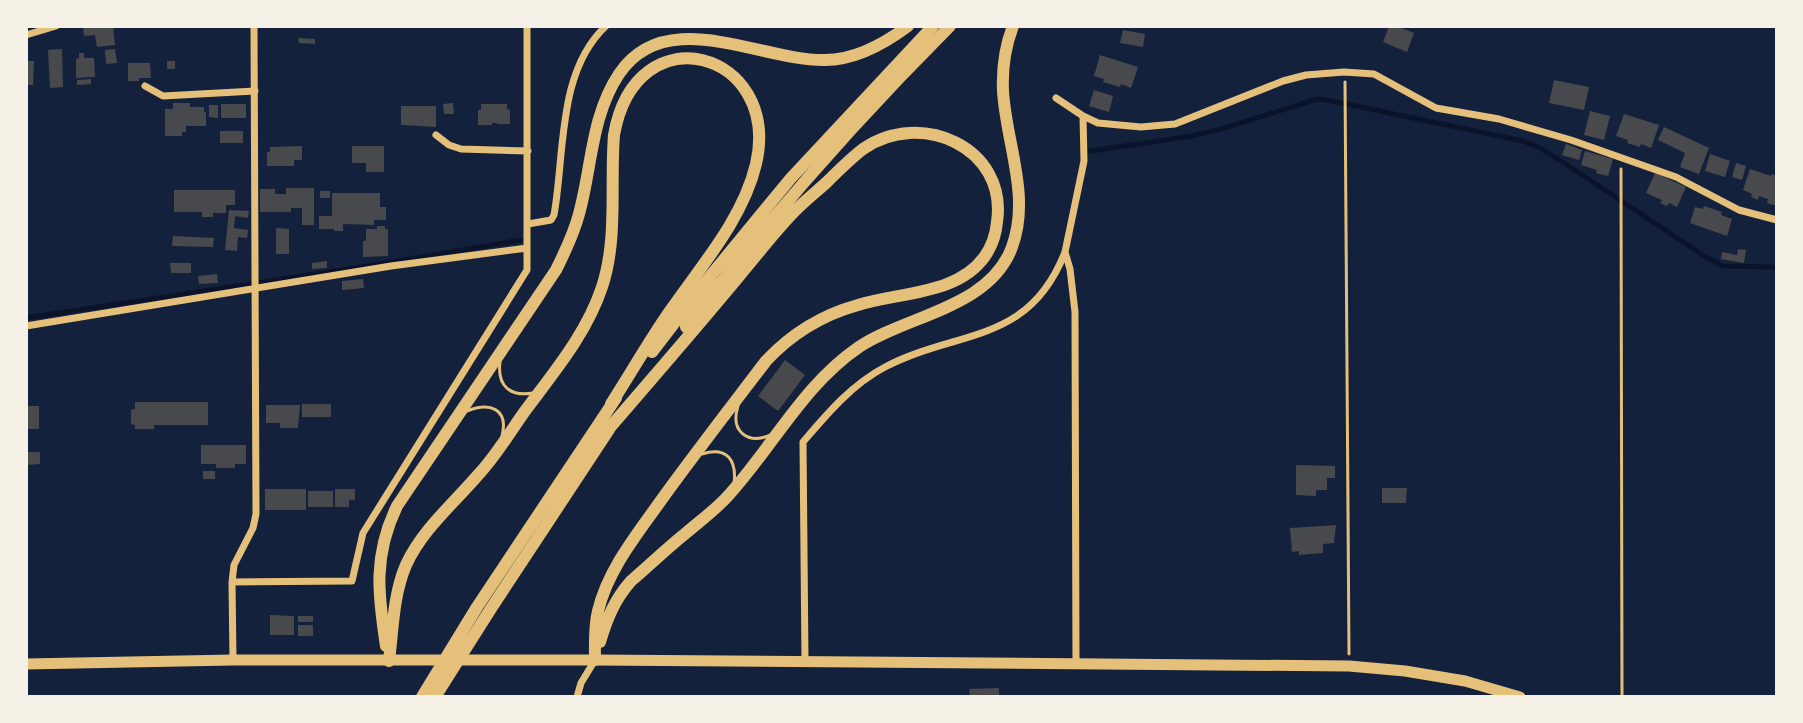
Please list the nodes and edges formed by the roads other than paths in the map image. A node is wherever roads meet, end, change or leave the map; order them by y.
1 (56, 26) edge
2 (254, 26) edge
3 (527, 26) edge
4 (606, 26) edge
5 (908, 26) edge
6 (933, 26) edge
7 (950, 26) edge
8 (1013, 26) edge
9 (26, 35) edge
10 (145, 86) dead end
11 (255, 91) junction
12 (1056, 98) dead end
13 (1083, 116) junction
14 (436, 135) dead end
15 (528, 151) junction
16 (1777, 220) edge
17 (528, 224) junction
18 (527, 248) junction
19 (1065, 252) junction
20 (255, 288) junction
21 (26, 326) edge
22 (503, 350) junction
23 (543, 387) junction
24 (743, 392) junction
25 (611, 404) junction
26 (452, 425) junction
27 (606, 432) junction
28 (778, 432) junction
29 (499, 448) junction
30 (689, 463) junction
31 (727, 497) junction
32 (232, 582) junction
33 (483, 608) junction
34 (233, 660) junction
35 (595, 660) junction
36 (389, 661) junction
37 (805, 661) junction
38 (26, 664) edge
39 (1076, 665) junction
40 (422, 697) edge
41 (435, 697) edge
42 (577, 697) edge
43 (1520, 697) edge

1 - 9 street
2 - 11 street
3 - 15 street
4 - 17 street
5 - 22 highway
6 - 25 highway
7 - 27 highway
8 - 28 highway
10 - 11 street
11 - 20 street
12 - 13 street
13 - 16 street
13 - 19 street
14 - 15 street
15 - 17 street
17 - 18 street
18 - 20 street
18 - 32 street
19 - 37 street
19 - 39 street
20 - 21 street
20 - 32 street
22 - 23 lane
22 - 26 highway
23 - 25 highway
23 - 29 highway
24 - 27 highway
24 - 28 lane
24 - 30 highway
25 - 33 highway
26 - 29 lane
26 - 36 highway
27 - 33 highway
28 - 31 highway
29 - 36 highway
30 - 31 lane
30 - 35 highway
31 - 35 highway
32 - 34 street
33 - 40 highway
33 - 41 highway
34 - 36 highway
34 - 38 highway
35 - 36 highway
35 - 37 highway
35 - 42 street
37 - 39 highway
39 - 43 highway

